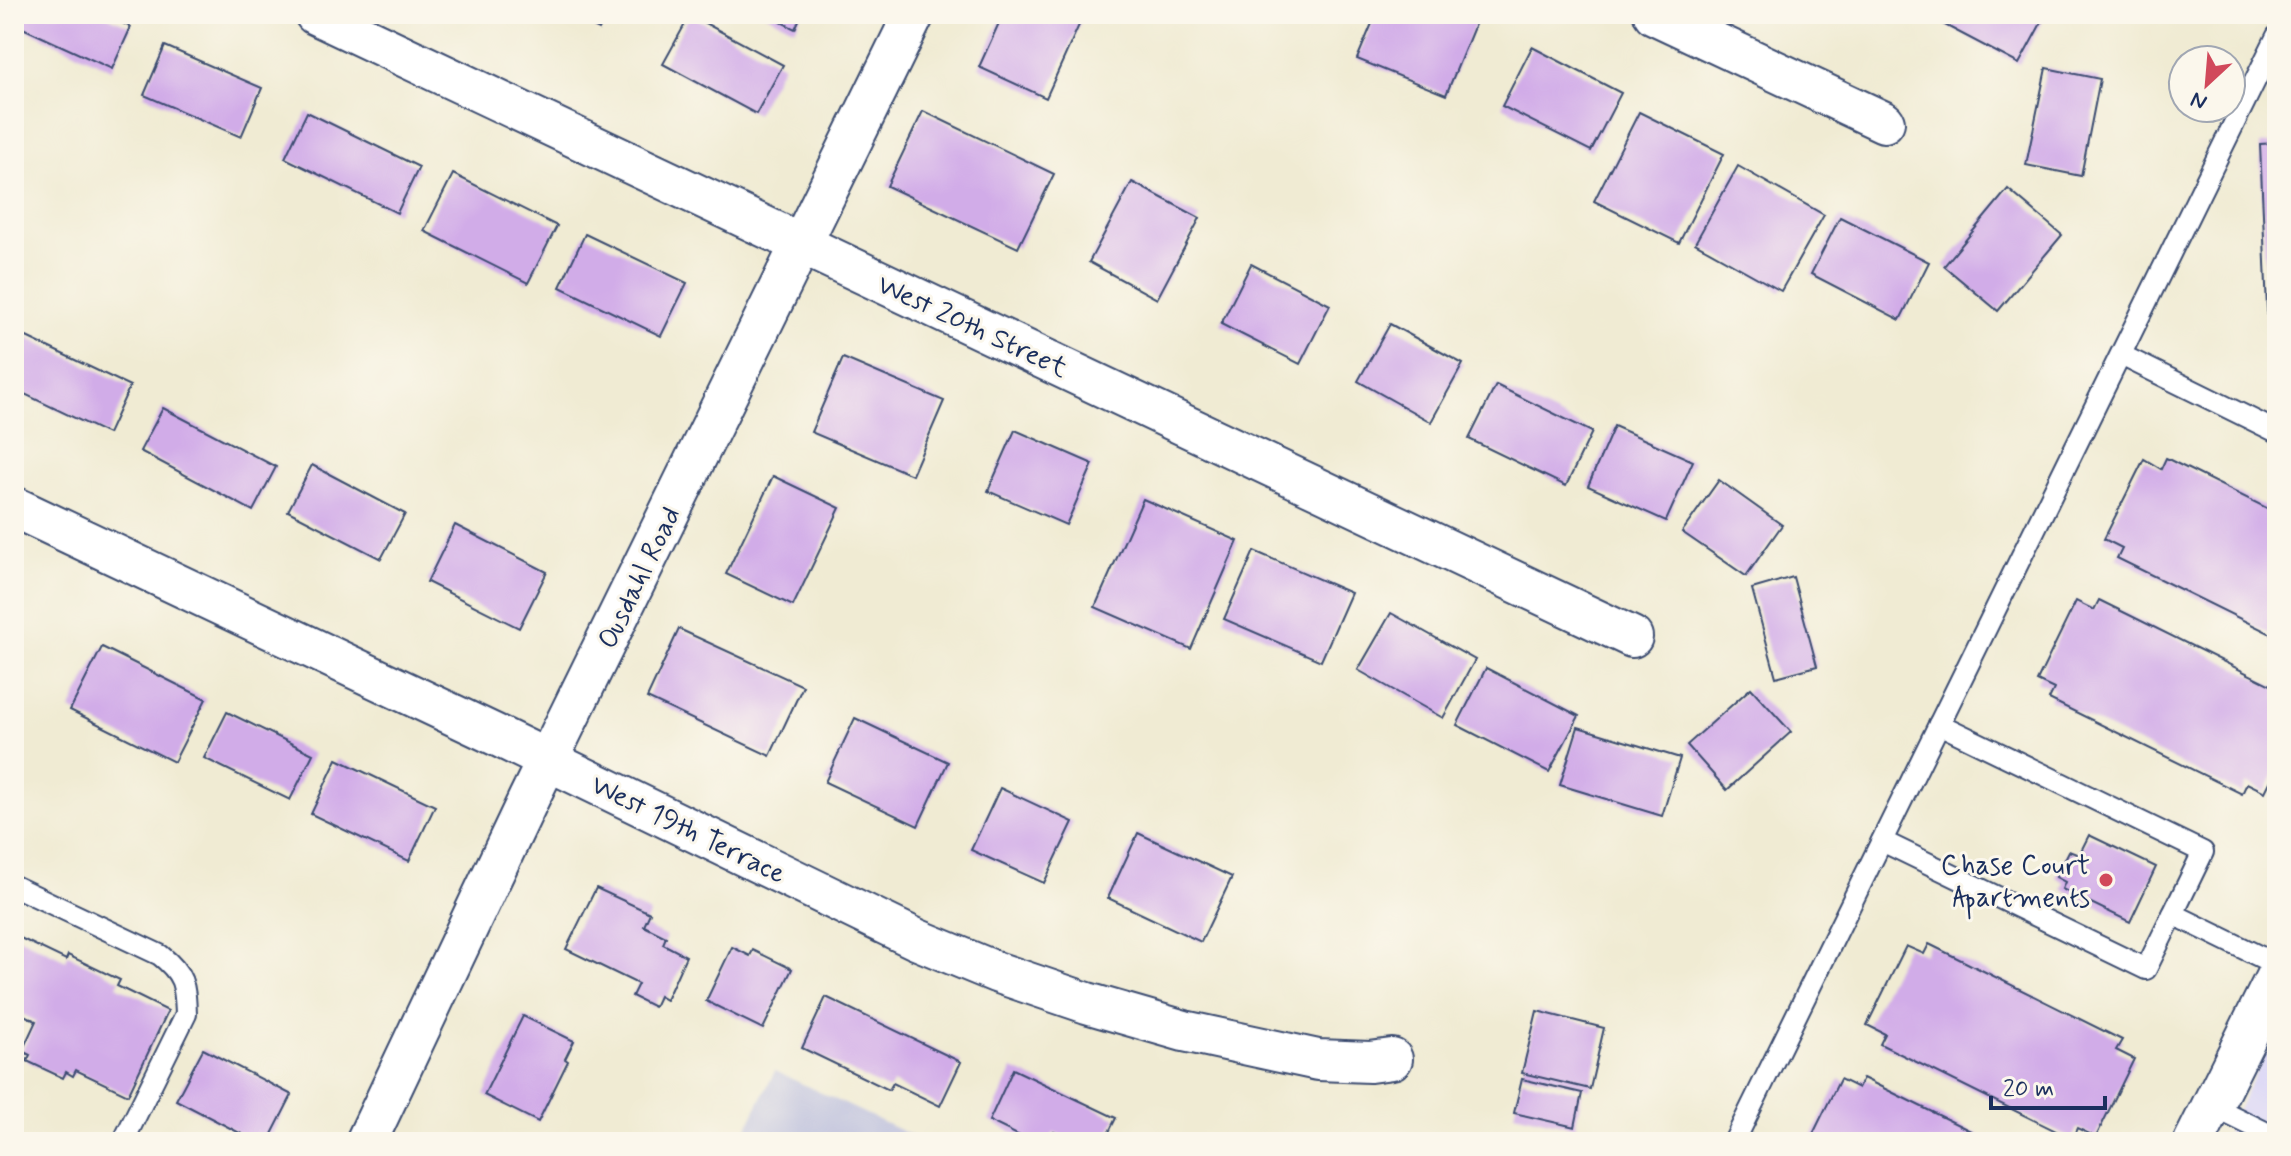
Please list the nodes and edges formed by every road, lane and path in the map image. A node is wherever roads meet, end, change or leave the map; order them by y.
1 (315, 14) edge
2 (914, 14) edge
3 (1654, 14) edge
4 (2277, 36) edge
5 (1884, 122) dead end
6 (801, 244) junction
7 (2121, 355) junction
8 (2277, 432) edge
9 (14, 507) edge
10 (1632, 637) dead end
11 (1939, 724) junction
12 (548, 761) junction
13 (1882, 841) junction
14 (14, 886) edge
15 (2173, 914) junction
16 (2277, 965) edge
17 (2277, 975) edge
18 (1392, 1059) dead end
19 (2212, 1106) junction
20 (2277, 1138) edge
21 (123, 1142) edge
22 (366, 1142) edge
23 (1734, 1142) edge
24 (2194, 1142) edge

1 - 6 street, West 20th Street
2 - 6 street, Ousdahl Road
3 - 5 street
4 - 7 lane
6 - 10 street, West 20th Street
6 - 12 street, Ousdahl Road
7 - 8 lane
7 - 11 lane
9 - 12 street, West 19th Terrace
11 - 13 lane
11 - 15 lane
12 - 18 street, West 19th Terrace
12 - 22 street, Ousdahl Road
13 - 15 lane
13 - 23 lane
14 - 21 lane
15 - 16 lane
17 - 19 street
19 - 20 lane
19 - 24 street

